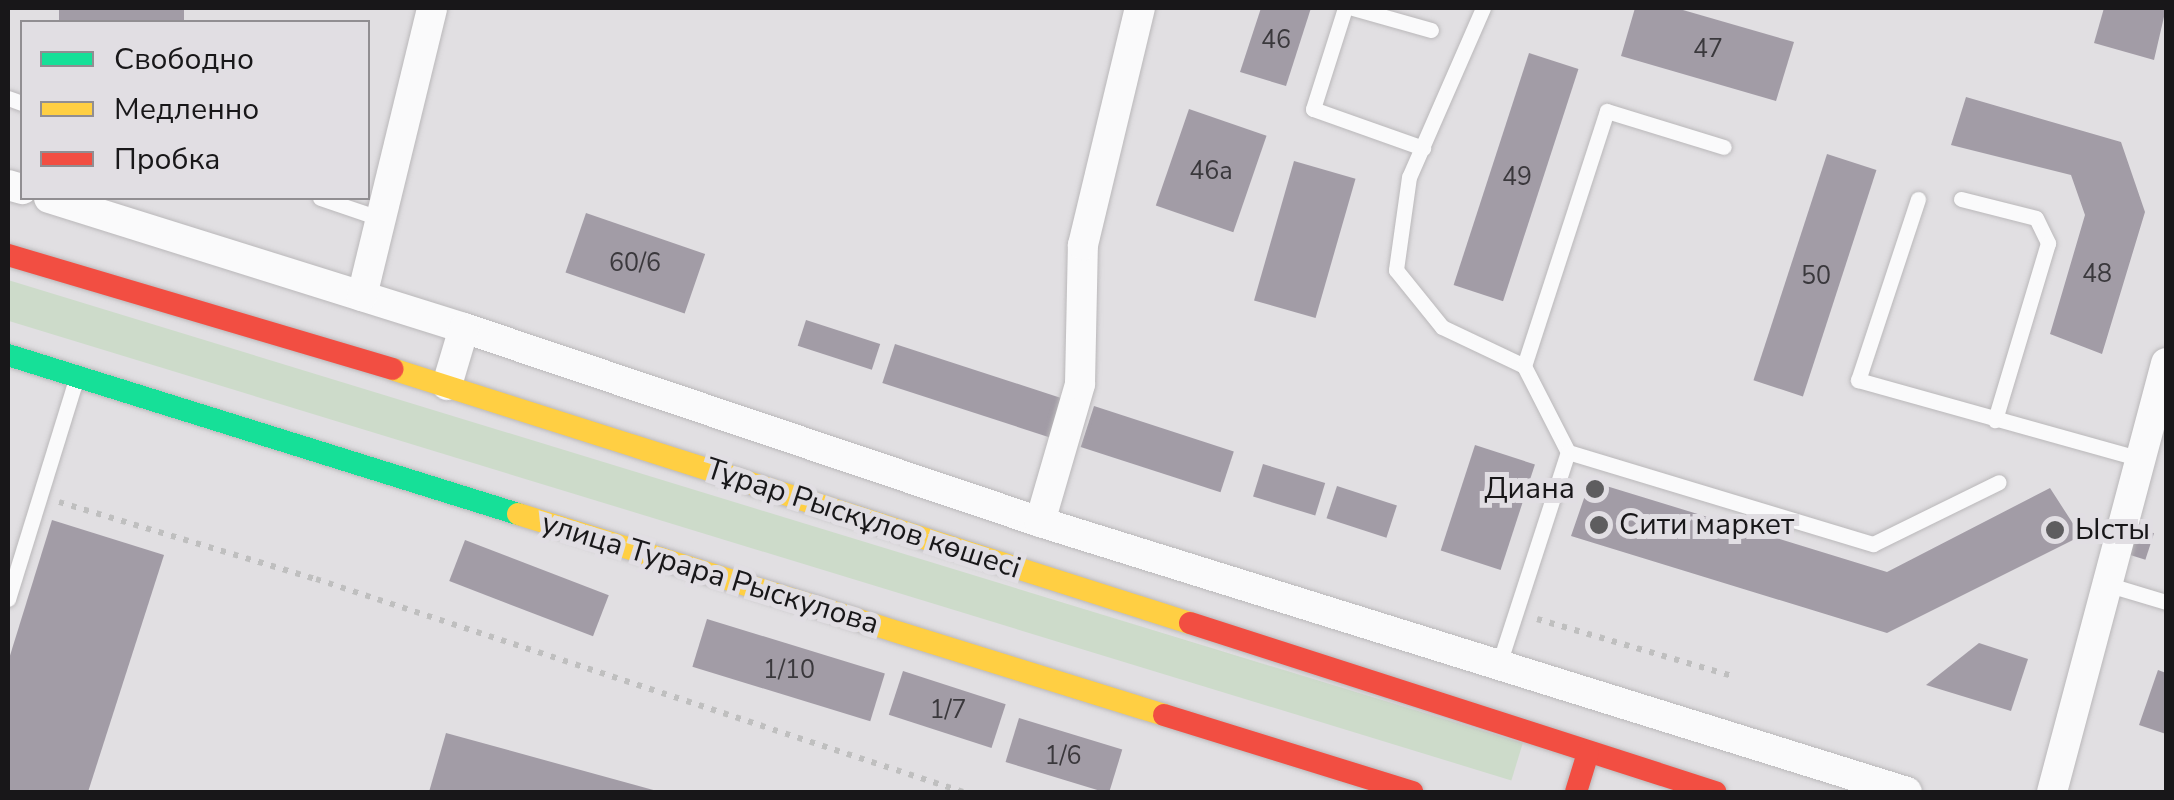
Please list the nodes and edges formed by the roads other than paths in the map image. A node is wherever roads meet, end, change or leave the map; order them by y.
1 (432, 8) edge
2 (1140, 8) edge
3 (1345, 8) edge
4 (1354, 8) edge
5 (1482, 8) edge
6 (1431, 30) dead end
7 (1423, 148) junction
8 (1724, 148) dead end
9 (1918, 199) dead end
10 (1961, 199) dead end
11 (55, 200) edge
12 (326, 200) edge
13 (379, 218) junction
14 (8, 255) edge
15 (362, 296) junction
16 (464, 328) junction
17 (8, 355) edge
18 (2166, 363) edge
19 (1524, 366) junction
20 (77, 377) junction
21 (447, 385) junction
22 (1996, 420) junction
23 (1568, 452) junction
24 (2137, 458) junction
25 (1999, 482) dead end
26 (1040, 522) junction
27 (2106, 584) junction
28 (8, 599) edge
29 (2166, 602) edge
30 (1499, 664) junction
31 (1588, 753) junction
32 (1412, 792) edge
33 (1576, 792) edge
34 (1715, 792) edge
35 (1907, 792) edge
36 (2052, 792) edge

1 - 13 street
2 - 26 street
3 - 7 lane
4 - 6 lane
5 - 7 lane
7 - 19 lane
8 - 19 lane
9 - 22 lane
10 - 22 lane
11 - 15 street
12 - 13 lane
13 - 15 street
14 - 21 main road, Тұрар Рыскұлов көшесі
15 - 16 street
16 - 21 street
16 - 26 street
17 - 20 main road, улица Турара Рыскулова
18 - 24 street
19 - 23 lane
20 - 28 lane
20 - 32 main road, улица Турара Рыскулова
21 - 31 main road, Тұрар Рыскұлов көшесі
22 - 24 lane
23 - 25 lane
23 - 30 lane
24 - 27 street
26 - 30 street
27 - 29 lane
27 - 36 street
30 - 35 street
31 - 33 main road
31 - 34 main road, Тұрар Рыскұлов көшесі

